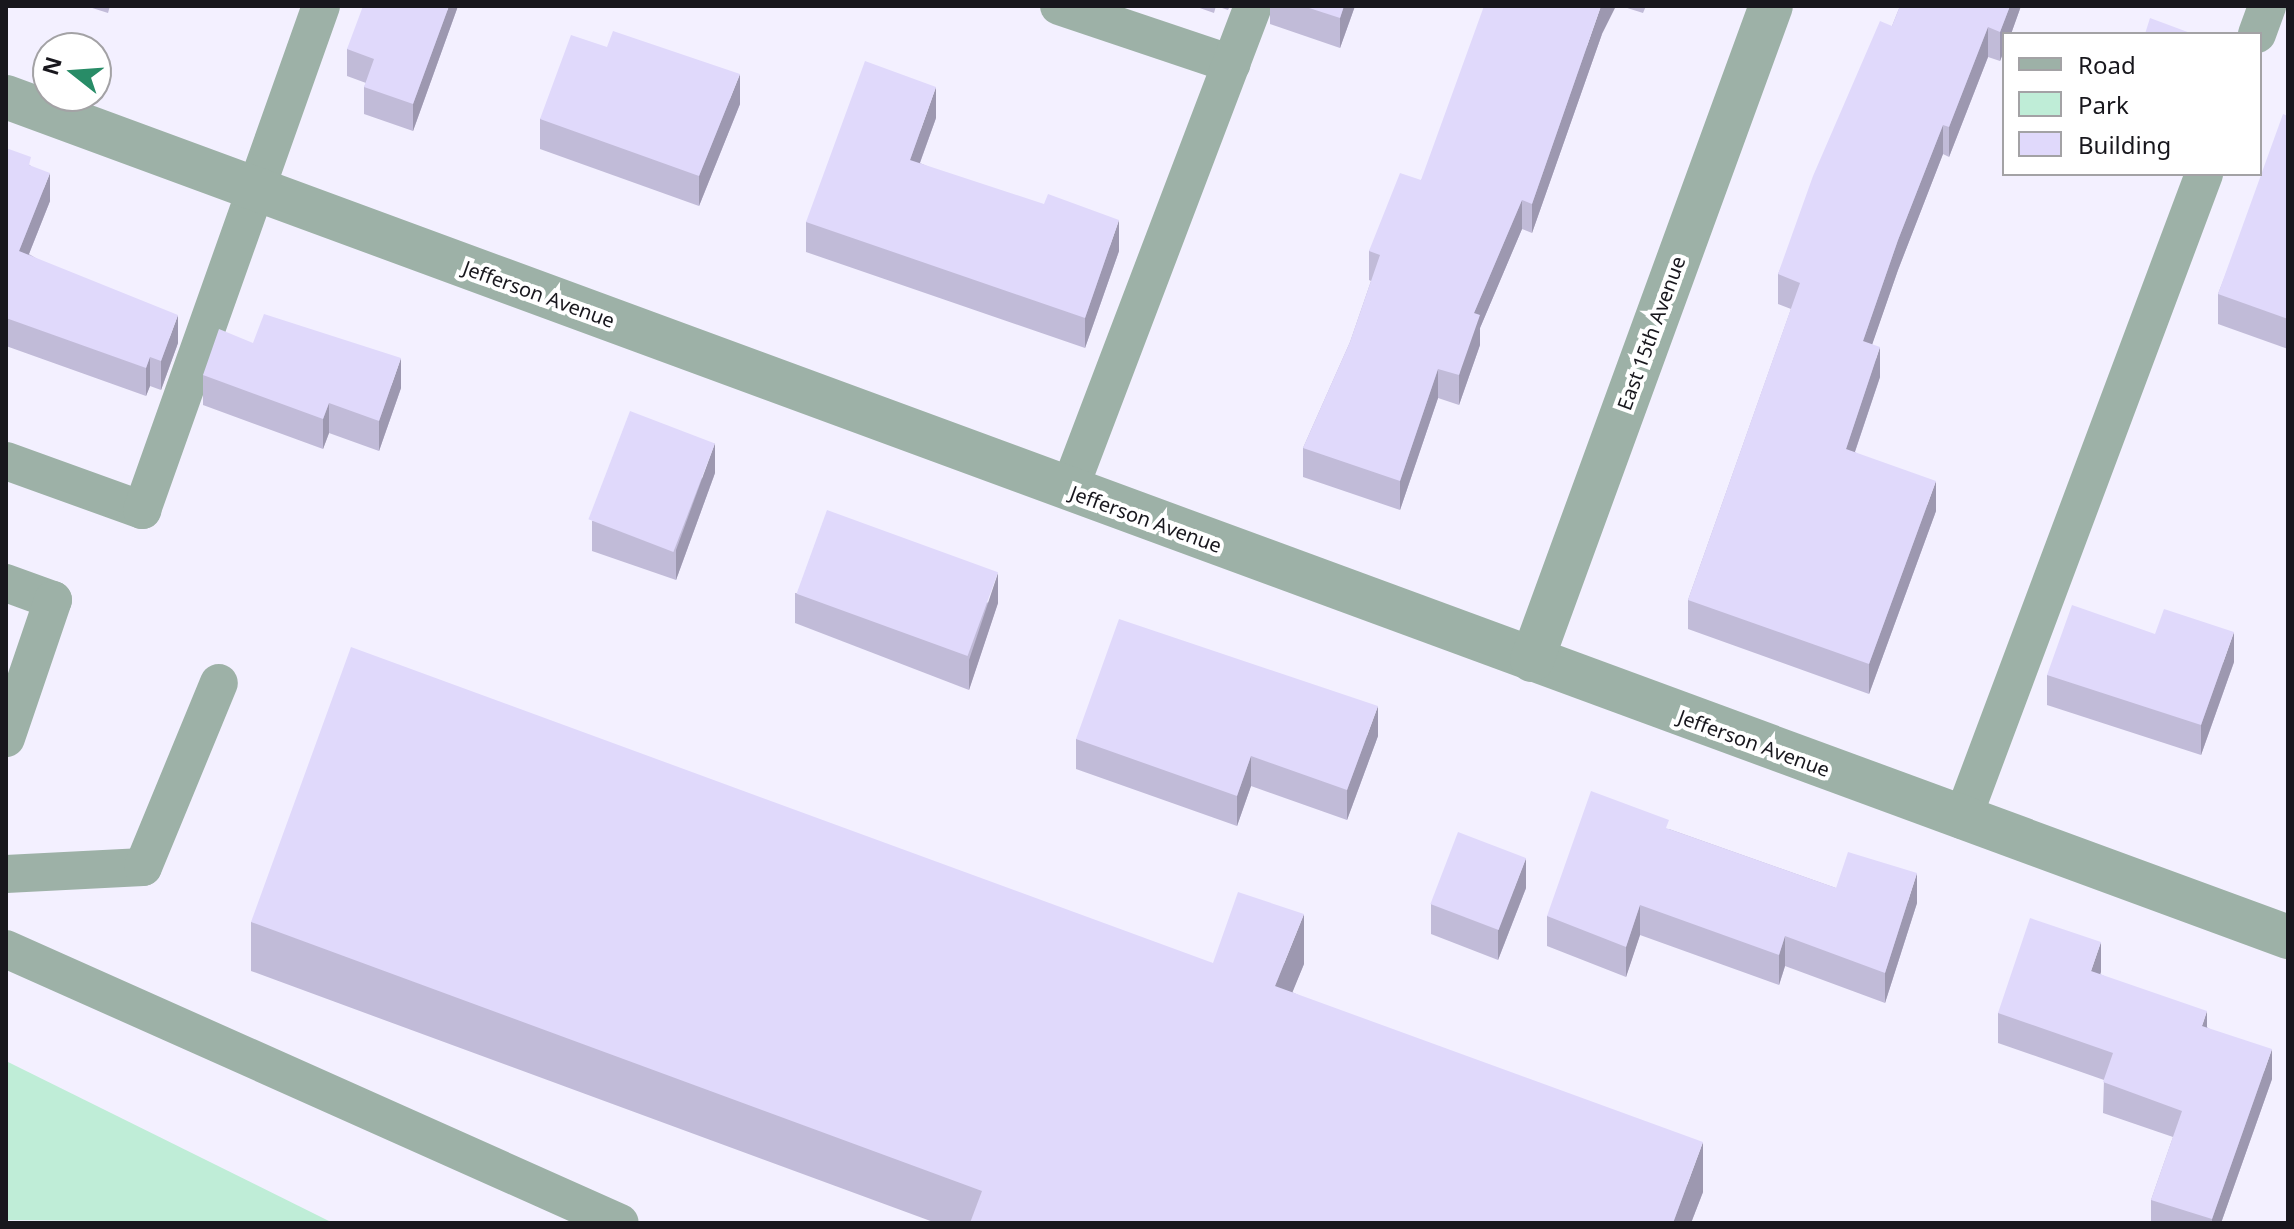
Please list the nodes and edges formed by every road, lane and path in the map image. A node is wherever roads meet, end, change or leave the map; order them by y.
1 (321, 6) edge
2 (1059, 6) edge
3 (1253, 6) edge
4 (1771, 6) edge
5 (2267, 6) edge
6 (2258, 32) edge
7 (1231, 64) junction
8 (6, 97) edge
9 (2203, 176) edge
10 (256, 190) junction
11 (6, 461) edge
12 (1069, 490) junction
13 (6, 583) edge
14 (1532, 660) junction
15 (219, 683) dead end
16 (6, 738) edge
17 (1962, 820) junction
18 (6, 874) edge
19 (2288, 937) edge
20 (6, 949) edge
21 (620, 1223) edge

1 - 10 lane
2 - 7 lane
3 - 7 lane
4 - 14 street, East 15th Avenue
5 - 6 lane
7 - 12 lane
8 - 10 street, Jefferson Avenue
9 - 17 lane
10 - 11 lane
10 - 12 street, Jefferson Avenue
12 - 14 street, Jefferson Avenue
13 - 16 lane
14 - 17 street, Jefferson Avenue
15 - 18 lane
17 - 19 street, Jefferson Avenue
20 - 21 lane

